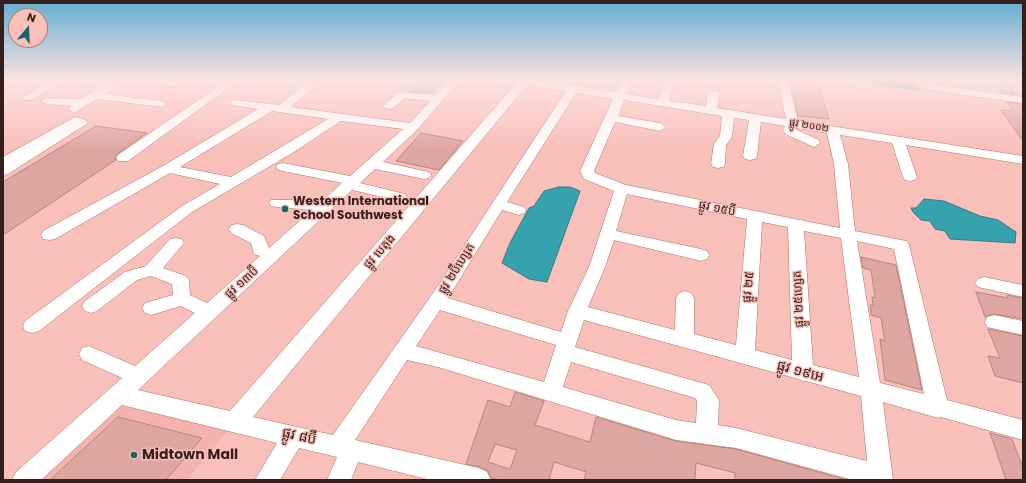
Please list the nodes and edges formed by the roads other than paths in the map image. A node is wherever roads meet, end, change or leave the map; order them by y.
1 (54, 104) edge
2 (87, 104) edge
3 (158, 104) edge
4 (162, 104) dead end
5 (201, 104) edge
6 (240, 104) edge
7 (284, 104) edge
8 (392, 104) edge
9 (435, 104) edge
10 (505, 104) edge
11 (564, 104) edge
12 (617, 104) edge
13 (665, 104) edge
14 (712, 104) edge
15 (789, 104) edge
16 (389, 106) dead end
17 (276, 109) junction
18 (78, 111) junction
19 (711, 111) junction
20 (728, 114) junction
21 (339, 117) junction
22 (611, 118) junction
23 (755, 118) junction
24 (792, 124) junction
25 (660, 126) dead end
26 (413, 127) junction
27 (833, 130) junction
28 (898, 140) junction
29 (814, 143) dead end
30 (750, 156) dead end
31 (124, 158) dead end
32 (4, 160) edge
33 (1023, 160) edge
34 (373, 164) junction
35 (718, 164) dead end
36 (283, 167) dead end
37 (168, 169) junction
38 (424, 175) dead end
39 (910, 177) dead end
40 (233, 182) junction
41 (352, 183) junction
42 (622, 189) junction
43 (400, 197) dead end
44 (276, 203) dead end
45 (498, 204) junction
46 (324, 208) junction
47 (519, 210) dead end
48 (755, 216) junction
49 (796, 225) junction
50 (237, 229) dead end
51 (608, 234) junction
52 (848, 234) junction
53 (50, 235) dead end
54 (176, 243) dead end
55 (273, 255) junction
56 (701, 255) dead end
57 (152, 270) junction
58 (984, 283) dead end
59 (1023, 292) edge
60 (685, 298) dead end
61 (182, 299) junction
62 (437, 302) junction
63 (91, 306) dead end
64 (151, 308) dead end
65 (577, 311) junction
66 (210, 312) junction
67 (994, 322) dead end
68 (32, 326) dead end
69 (1023, 328) edge
70 (684, 340) junction
71 (566, 347) junction
72 (403, 351) junction
73 (89, 354) dead end
74 (745, 357) junction
75 (803, 373) junction
76 (139, 377) junction
77 (870, 391) junction
78 (551, 393) junction
79 (118, 396) junction
80 (938, 409) junction
81 (235, 422) junction
82 (1023, 430) edge
83 (706, 434) junction
84 (294, 436) junction
85 (345, 448) junction
86 (881, 478) edge
87 (24, 480) edge
88 (267, 480) edge
89 (339, 480) edge
90 (479, 480) edge

1 - 18 street
2 - 18 street
3 - 4 street
5 - 31 street
6 - 17 street
7 - 17 street
8 - 16 street
9 - 26 street, ផ្លូវ ១៣ប៊ី
10 - 81 street, ផ្លូវ បេតុង
11 - 45 street, ផ្លូវ ២ប៊ីហ្សេត
12 - 22 street
13 - 19 street, ផ្លូវ ២០០២
14 - 19 street
15 - 24 street
17 - 21 street
17 - 37 street
18 - 32 street
19 - 20 street, ផ្លូវ ២០០២
20 - 23 street, ផ្លូវ ២០០២
20 - 35 street
21 - 26 street
21 - 40 street
22 - 25 street
22 - 42 street, ផ្លូវ ១៥ប៊ី
23 - 24 street, ផ្លូវ ២០០២
23 - 30 street
24 - 27 street, ផ្លូវ ២០០២
24 - 29 street
26 - 34 street, ផ្លូវ ១៣ប៊ី
27 - 28 street, ផ្លូវ ២០០២
27 - 52 street
28 - 33 street, ផ្លូវ ២០០២
28 - 39 street
34 - 38 street
34 - 41 street, ផ្លូវ ១៣ប៊ី
36 - 41 street
37 - 40 street
37 - 53 street
40 - 68 street
41 - 43 street
41 - 46 street, ផ្លូវ ១៣ប៊ី
42 - 48 street, ផ្លូវ ១៥ប៊ី
42 - 51 street
44 - 46 street
45 - 47 street
45 - 62 street, ផ្លូវ ២ប៊ីហ្សេត
46 - 55 street, ផ្លូវ ១៣ប៊ី
48 - 49 street, ផ្លូវ ១៥ប៊ី
48 - 74 street, ផ្លូវ ២៥
49 - 52 street, ផ្លូវ ១៥ប៊ី
49 - 75 street, ផ្លូវ ២៥ហ្សេត
50 - 55 street
51 - 56 street
51 - 65 street
52 - 77 street
52 - 80 street, ផ្លូវ ១៥ប៊ី
54 - 57 street
55 - 66 street, ផ្លូវ ១៣ប៊ី
57 - 61 street
57 - 63 street
58 - 59 street
60 - 70 street
61 - 64 street
61 - 66 street
62 - 71 street
62 - 72 street, ផ្លូវ ២ប៊ីហ្សេត
65 - 70 street, ផ្លូវ ១៩អេ
65 - 71 street
66 - 76 street, ផ្លូវ ១៣ប៊ី
67 - 69 street
70 - 74 street, ផ្លូវ ១៩អេ
71 - 78 street
71 - 83 street
72 - 78 street
72 - 85 street, ផ្លូវ ២ប៊ីហ្សេត
73 - 76 street
74 - 75 street, ផ្លូវ ១៩អេ
75 - 77 street, ផ្លូវ ១៩អេ
76 - 79 street, ផ្លូវ ១៣ប៊ី
77 - 80 street, ផ្លូវ ១៩អេ
77 - 86 street
78 - 83 street
79 - 81 street, ផ្លូវ ៨ប៊ី
79 - 87 street, ផ្លូវ ១៣ប៊ី
80 - 82 street, ផ្លូវ ១៩អេ
81 - 84 street, ផ្លូវ ៨ប៊ី
83 - 86 street
84 - 85 street, ផ្លូវ ៨ប៊ី
84 - 88 street
85 - 89 street, ផ្លូវ ២ប៊ីហ្សេត
85 - 90 street, ផ្លូវ ៨ប៊ី

